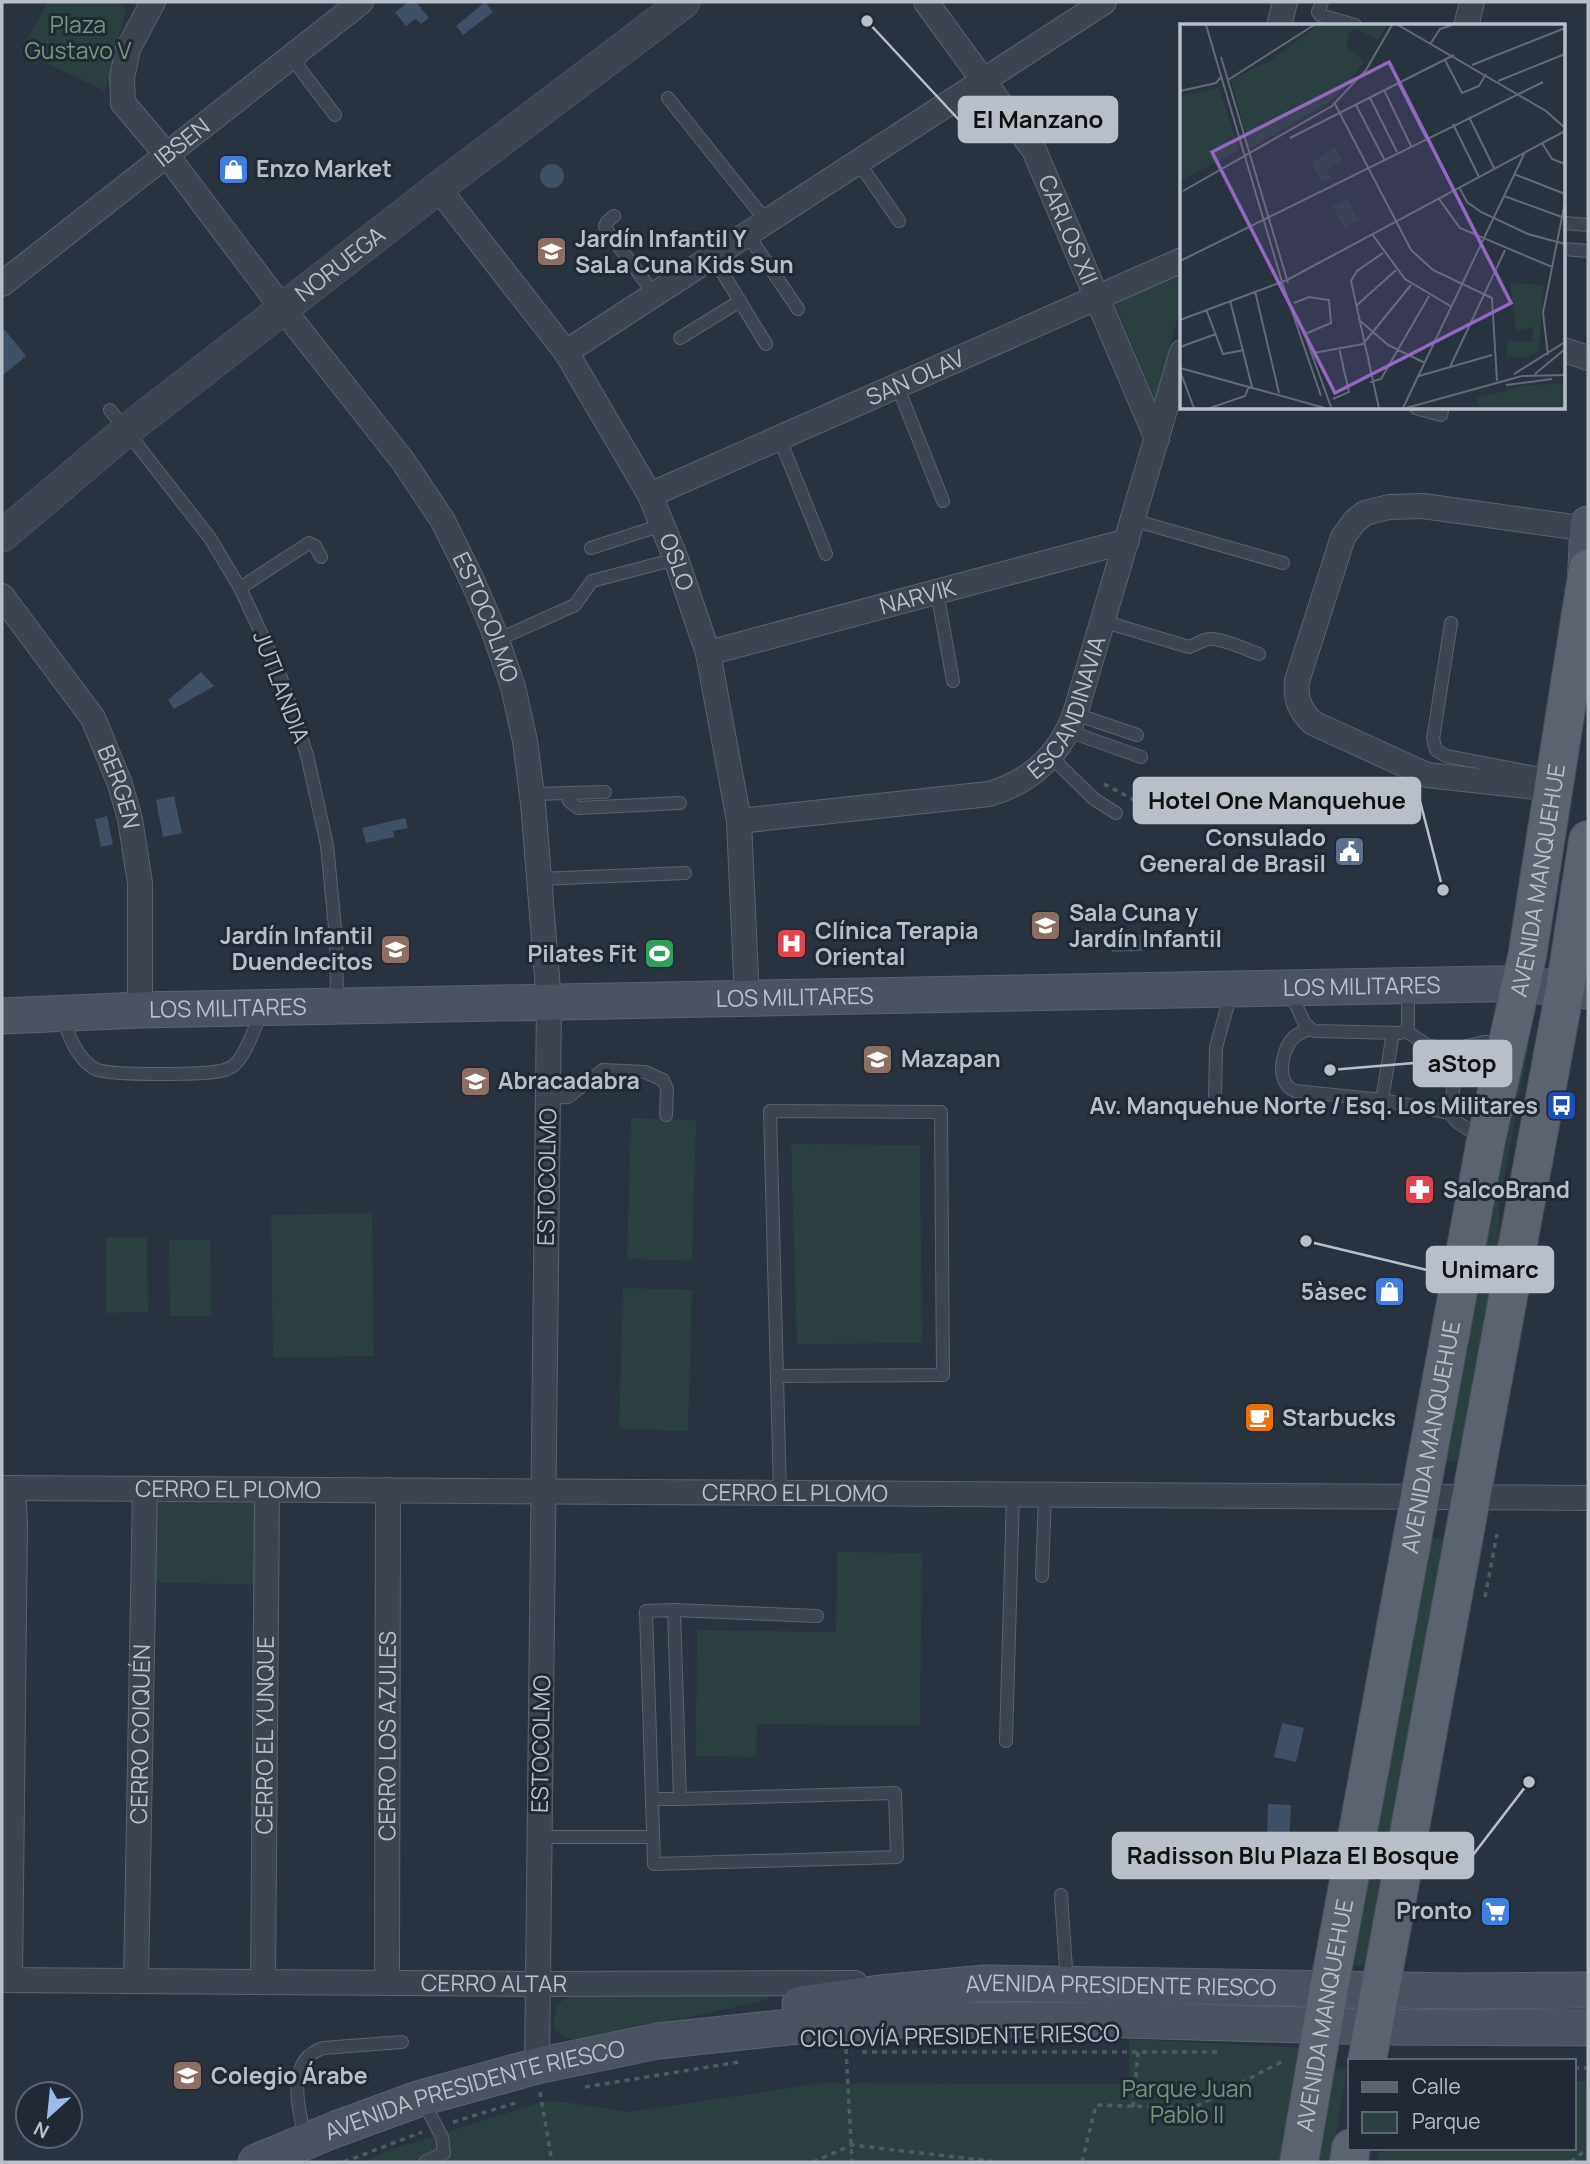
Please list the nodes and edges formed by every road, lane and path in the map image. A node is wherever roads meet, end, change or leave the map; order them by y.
1 (153, 2) edge
2 (361, 2) edge
3 (684, 2) edge
4 (926, 2) edge
5 (1104, 2) edge
6 (1284, 2) edge
7 (1321, 2) edge
8 (1472, 2) edge
9 (1279, 24) edge
10 (1351, 24) edge
11 (1466, 24) edge
12 (290, 57) junction
13 (985, 81) junction
14 (668, 98) dead end
15 (335, 115) dead end
16 (166, 154) junction
17 (859, 163) junction
18 (438, 188) junction
19 (614, 216) dead end
20 (899, 221) dead end
21 (1566, 223) edge
22 (1588, 225) edge
23 (757, 229) junction
24 (1566, 249) edge
25 (1588, 251) edge
26 (713, 257) junction
27 (1180, 261) edge
28 (2, 284) edge
29 (655, 295) junction
30 (1098, 297) junction
31 (740, 301) junction
32 (283, 309) junction
33 (798, 309) dead end
34 (680, 338) dead end
35 (766, 344) dead end
36 (1566, 351) edge
37 (566, 352) junction
38 (1588, 358) edge
39 (1180, 359) edge
40 (897, 385) junction
41 (1423, 410) edge
42 (1442, 411) dead end
43 (119, 420) junction
44 (779, 437) junction
45 (1157, 439) junction
46 (650, 495) junction
47 (943, 501) dead end
48 (1588, 524) edge
49 (663, 525) junction
50 (1588, 529) edge
51 (1130, 530) junction
52 (2, 536) edge
53 (591, 548) dead end
54 (827, 554) dead end
55 (321, 557) dead end
56 (676, 559) junction
57 (1283, 563) dead end
58 (1587, 578) edge
59 (240, 588) junction
60 (937, 592) junction
61 (2, 596) edge
62 (1102, 621) junction
63 (1451, 623) dead end
64 (496, 640) junction
65 (708, 653) junction
66 (1259, 654) dead end
67 (953, 681) dead end
68 (1071, 722) junction
69 (1137, 735) dead end
70 (1051, 757) junction
71 (1141, 757) dead end
72 (1102, 782) dead end
73 (1554, 783) junction
74 (605, 792) dead end
75 (1157, 792) dead end
76 (567, 793) junction
77 (532, 794) junction
78 (680, 803) dead end
79 (1116, 813) dead end
80 (739, 821) junction
81 (1588, 840) edge
82 (685, 873) dead end
83 (539, 878) junction
84 (1521, 984) junction
85 (1408, 986) junction
86 (1289, 988) junction
87 (1232, 989) junction
88 (1577, 990) edge
89 (747, 999) junction
90 (549, 1002) junction
91 (337, 1007) junction
92 (264, 1008) junction
93 (140, 1010) junction
94 (61, 1015) junction
95 (2, 1016) edge
96 (1309, 1029) junction
97 (1399, 1032) junction
98 (1507, 1042) junction
99 (1459, 1048) junction
100 (548, 1098) junction
101 (1214, 1100) dead end
102 (1381, 1100) junction
103 (1450, 1113) junction
104 (666, 1115) dead end
105 (1486, 1140) junction
106 (777, 1376) dead end
107 (8, 1488) edge
108 (145, 1489) junction
109 (267, 1490) junction
110 (388, 1490) junction
111 (544, 1491) junction
112 (780, 1493) junction
113 (1013, 1494) junction
114 (1045, 1494) junction
115 (1421, 1497) junction
116 (1472, 1497) junction
117 (1588, 1499) edge
118 (1042, 1576) dead end
119 (674, 1610) junction
120 (817, 1616) dead end
121 (1006, 1741) dead end
122 (652, 1799) junction
123 (680, 1799) junction
124 (540, 1837) junction
125 (653, 1837) junction
126 (1061, 1895) dead end
127 (6, 1980) edge
128 (136, 1981) junction
129 (263, 1982) junction
130 (387, 1983) junction
131 (985, 1983) junction
132 (538, 1984) junction
133 (1067, 1984) junction
134 (1328, 1988) junction
135 (1380, 1989) junction
136 (1588, 1990) edge
137 (1323, 2025) junction
138 (1588, 2028) edge
139 (853, 2037) junction
140 (658, 2041) junction
141 (402, 2042) dead end
142 (1370, 2044) edge
143 (1138, 2052) junction
144 (1219, 2052) dead end
145 (1283, 2061) dead end
146 (740, 2062) dead end
147 (542, 2087) junction
148 (576, 2088) dead end
149 (527, 2099) dead end
150 (1133, 2107) junction
151 (429, 2112) junction
152 (306, 2141) junction
153 (852, 2145) junction
154 (1588, 2148) edge
155 (256, 2162) edge
156 (344, 2162) edge
157 (425, 2162) edge
158 (552, 2162) edge
159 (813, 2162) edge
160 (852, 2162) edge
161 (998, 2162) edge
162 (1082, 2162) edge
163 (1299, 2162) edge
164 (1571, 2162) edge

1 - 16 street, ESTOCOLMO
2 - 12 street, IBSEN
3 - 18 street, NORUEGA
4 - 13 street, CARLOS XII
5 - 13 street
6 - 9 street
7 - 10 lane
8 - 11 street
12 - 15 lane
12 - 16 street, IBSEN
13 - 17 street
13 - 30 street, CARLOS XII
14 - 23 lane
16 - 28 street, IBSEN
16 - 32 street, ESTOCOLMO
17 - 20 lane
17 - 23 street
18 - 32 street, NORUEGA
18 - 37 street, OSLO
19 - 29 lane
21 - 22 lane
23 - 26 street
23 - 33 lane
24 - 25 lane
26 - 29 street
26 - 31 lane
27 - 30 street, SAN OLAV
29 - 37 street
30 - 40 street, SAN OLAV
30 - 45 street, CARLOS XII
31 - 34 lane
31 - 35 lane
32 - 43 street, NORUEGA
32 - 64 street, ESTOCOLMO
36 - 38 street
37 - 46 street, OSLO
39 - 45 street, ESCANDINAVIA
40 - 44 street, SAN OLAV
40 - 47 lane
41 - 42 lane
43 - 52 street, NORUEGA
43 - 59 lane, JUTLANDIA
44 - 46 street, SAN OLAV
44 - 54 lane
45 - 51 street, ESCANDINAVIA
46 - 49 street, OSLO
48 - 50 main road, AVENIDA MANQUEHUE
49 - 53 lane
49 - 56 street, OSLO
50 - 58 main road, AVENIDA MANQUEHUE
50 - 73 street
51 - 57 lane
51 - 60 street, NARVIK
51 - 62 street, ESCANDINAVIA
55 - 59 lane
56 - 64 lane
56 - 65 street, OSLO
58 - 73 main road, AVENIDA MANQUEHUE
59 - 91 lane, JUTLANDIA
60 - 65 street, NARVIK
60 - 67 lane
61 - 93 street, BERGEN
62 - 66 lane
62 - 68 street, ESCANDINAVIA
63 - 73 lane
64 - 77 street, ESTOCOLMO
65 - 80 street, OSLO
68 - 69 lane
68 - 70 street, ESCANDINAVIA
68 - 71 lane
70 - 79 lane
70 - 80 street, ESCANDINAVIA
72 - 75 path
73 - 84 main road, AVENIDA MANQUEHUE
74 - 76 lane
76 - 77 lane
76 - 78 lane
77 - 83 street, ESTOCOLMO
80 - 89 street, OSLO
81 - 88 main road, AVENIDA MANQUEHUE
82 - 83 lane
83 - 90 street, ESTOCOLMO
84 - 85 main road, LOS MILITARES
84 - 88 main road, LOS MILITARES
84 - 98 main road, AVENIDA MANQUEHUE
85 - 86 main road, LOS MILITARES
85 - 97 lane
86 - 87 main road, LOS MILITARES
86 - 96 lane
87 - 89 main road, LOS MILITARES
87 - 101 lane
88 - 116 main road, AVENIDA MANQUEHUE
89 - 90 main road, LOS MILITARES
90 - 91 main road, LOS MILITARES
90 - 100 street, ESTOCOLMO
91 - 92 main road, LOS MILITARES
92 - 93 main road, LOS MILITARES
92 - 94 lane
93 - 94 main road, LOS MILITARES
94 - 95 main road, LOS MILITARES
96 - 97 lane
96 - 102 lane
97 - 99 lane
97 - 102 lane
98 - 99 lane
98 - 105 main road, AVENIDA MANQUEHUE
99 - 103 lane
100 - 104 lane
100 - 111 street, ESTOCOLMO
102 - 103 lane
103 - 105 lane
105 - 115 main road, AVENIDA MANQUEHUE
106 - 112 lane
107 - 108 street, CERRO EL PLOMO
107 - 127 street
108 - 109 street, CERRO EL PLOMO
108 - 128 street, CERRO COIQUÉN
109 - 110 street, CERRO EL PLOMO
109 - 129 street, CERRO EL YUNQUE
110 - 111 street, CERRO EL PLOMO
110 - 130 street, CERRO LOS AZULES
111 - 112 street, CERRO EL PLOMO
111 - 124 street, ESTOCOLMO
112 - 113 street, CERRO EL PLOMO
113 - 114 street, CERRO EL PLOMO
113 - 121 lane
114 - 115 street, CERRO EL PLOMO
114 - 118 lane
115 - 116 street, CERRO EL PLOMO
115 - 134 main road, AVENIDA MANQUEHUE
116 - 117 street, CERRO EL PLOMO
116 - 135 main road, AVENIDA MANQUEHUE
119 - 120 lane
119 - 122 lane
119 - 123 lane
122 - 123 lane
122 - 125 lane
123 - 125 lane
124 - 125 lane
124 - 132 street, ESTOCOLMO
126 - 133 lane
127 - 128 street, CERRO ALTAR
128 - 129 street, CERRO ALTAR
129 - 130 street, CERRO ALTAR
130 - 132 street, CERRO ALTAR
131 - 132 street, CERRO ALTAR
131 - 133 main road, AVENIDA PRESIDENTE RIESCO
131 - 140 main road, AVENIDA PRESIDENTE RIESCO
132 - 147 street, ESTOCOLMO
133 - 134 main road, AVENIDA PRESIDENTE RIESCO
134 - 135 main road, AVENIDA PRESIDENTE RIESCO
134 - 137 main road, AVENIDA MANQUEHUE
135 - 136 main road, AVENIDA PRESIDENTE RIESCO
135 - 142 main road, AVENIDA MANQUEHUE
137 - 139 main road, AVENIDA PRESIDENTE RIESCO
137 - 142 main road, AVENIDA PRESIDENTE RIESCO
137 - 163 main road, AVENIDA MANQUEHUE
138 - 142 main road, AVENIDA PRESIDENTE RIESCO
139 - 140 main road, AVENIDA PRESIDENTE RIESCO
139 - 143 path, CICLOVÍA PRESIDENTE RIESCO
139 - 153 path
140 - 147 main road, AVENIDA PRESIDENTE RIESCO
141 - 152 lane
143 - 144 path, CICLOVÍA PRESIDENTE RIESCO
143 - 150 path
145 - 150 path
146 - 148 path
147 - 151 main road, AVENIDA PRESIDENTE RIESCO
147 - 158 path
149 - 151 path
150 - 162 path
151 - 152 main road, AVENIDA PRESIDENTE RIESCO
151 - 156 path
151 - 157 lane
152 - 155 main road, AVENIDA PRESIDENTE RIESCO
153 - 159 path
153 - 160 path
153 - 161 path
154 - 164 path

